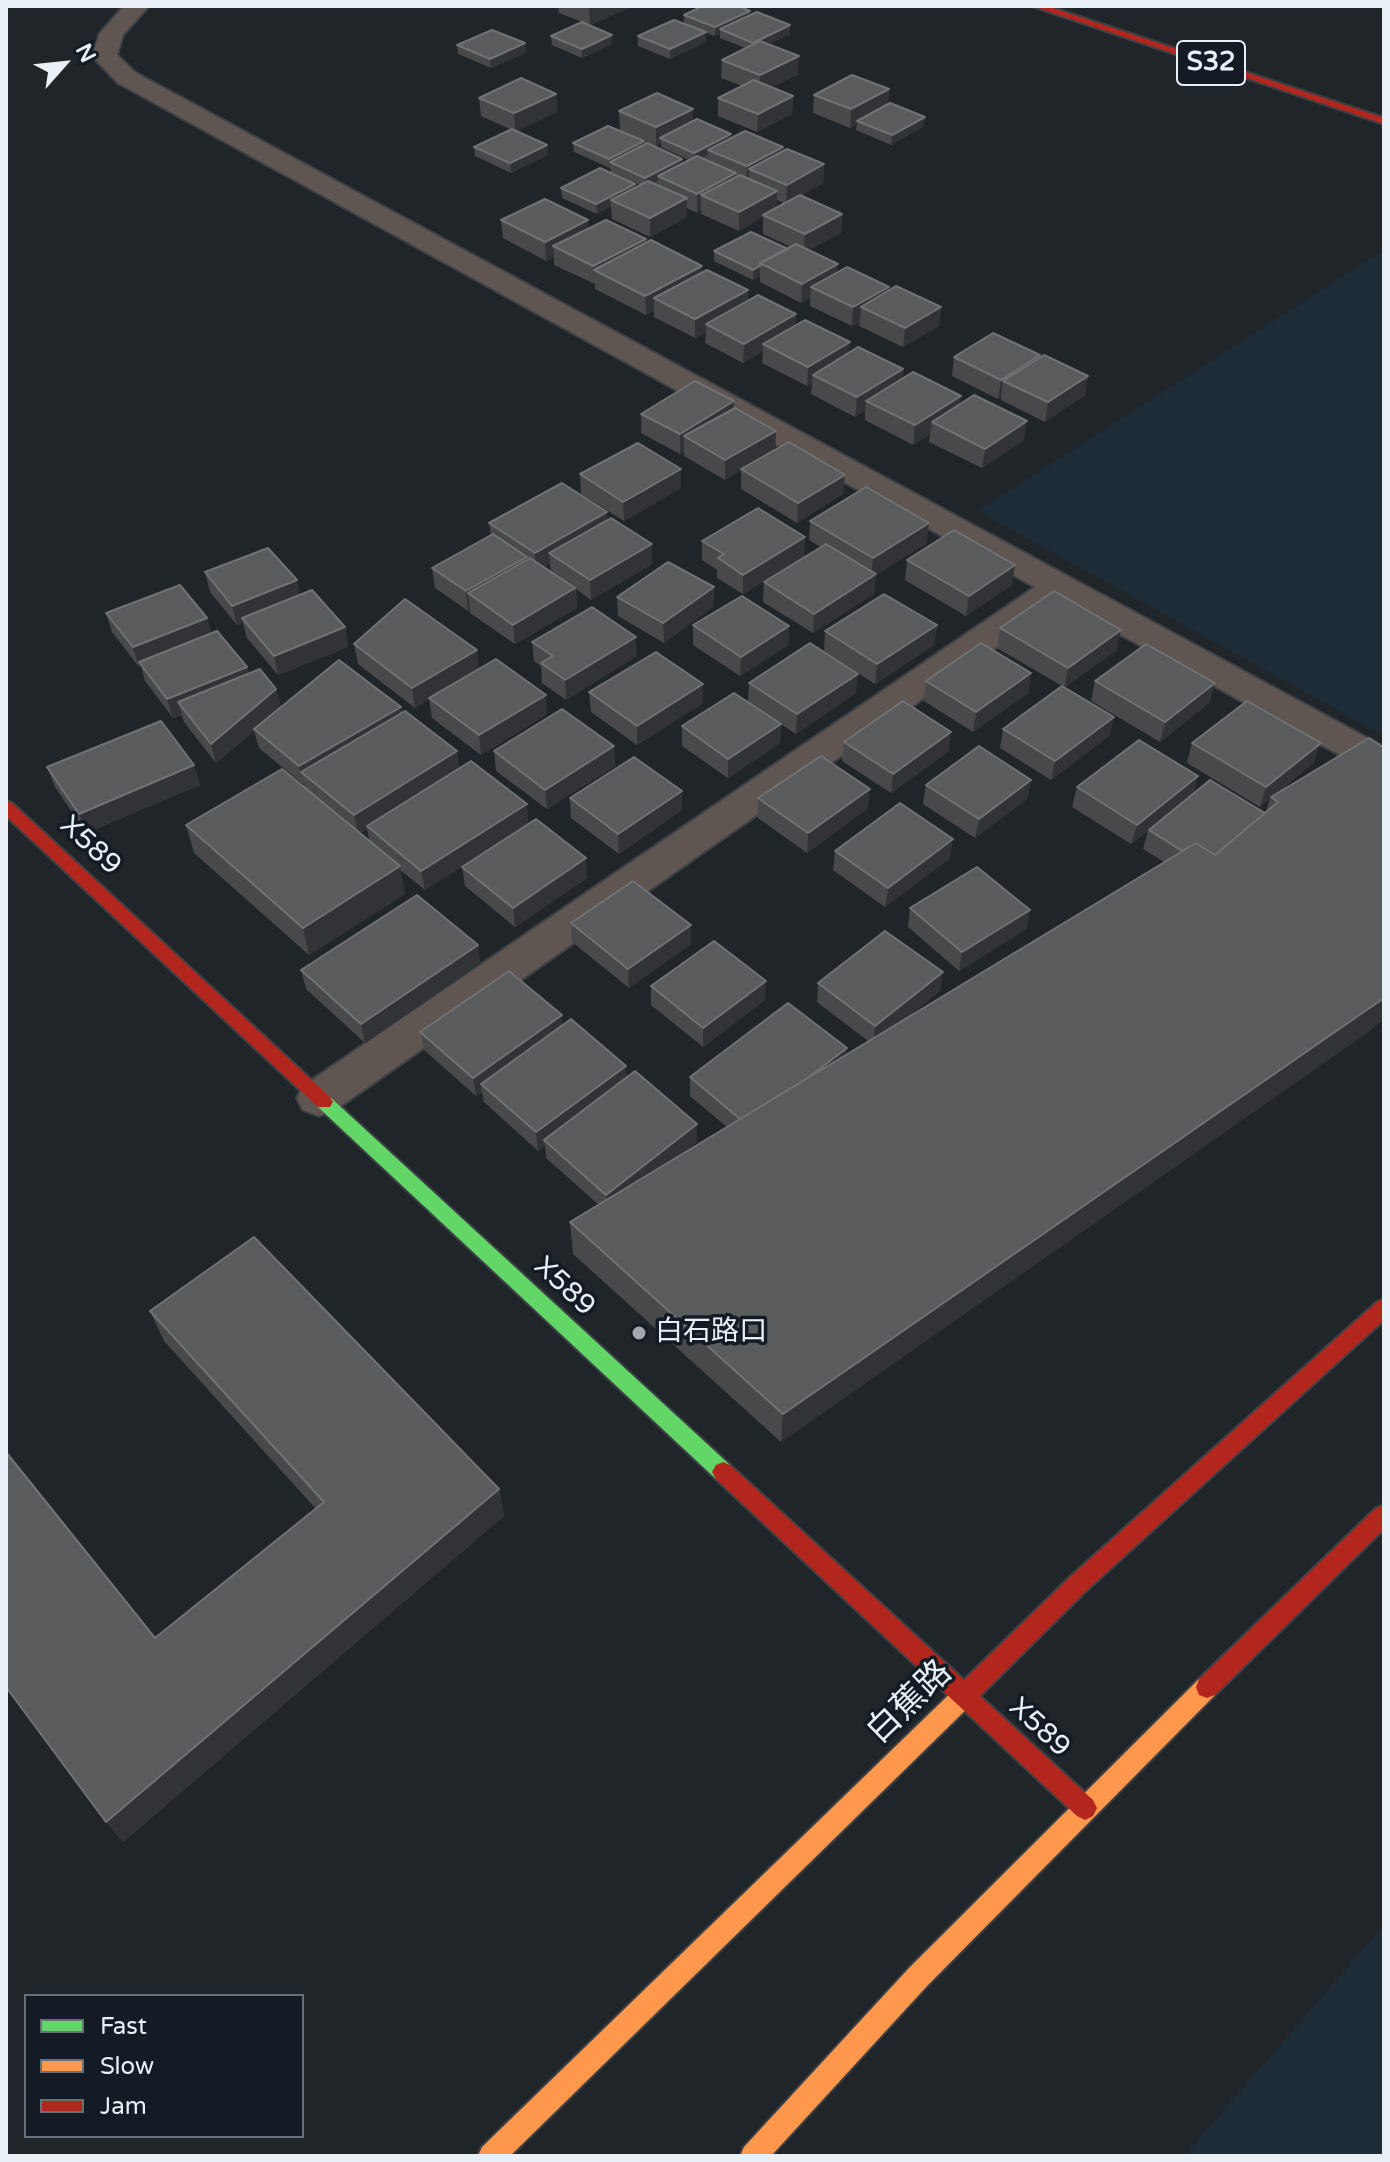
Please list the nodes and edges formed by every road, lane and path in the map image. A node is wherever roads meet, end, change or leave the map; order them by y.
1 (137, 6) edge
2 (1037, 6) edge
3 (1384, 121) edge
4 (1060, 586) junction
5 (1384, 763) edge
6 (6, 807) edge
7 (319, 1098) junction
8 (1384, 1308) edge
9 (1384, 1515) edge
10 (964, 1696) junction
11 (1085, 1808) junction
12 (491, 2156) edge
13 (753, 2156) edge

1 - 4 street
2 - 3 main road, S32
4 - 5 street
4 - 7 street
6 - 7 main road, X589 / X589
7 - 10 main road, X589 / X589
8 - 10 main road, 白蕉路
9 - 11 main road
10 - 11 main road, X589 / X589
10 - 12 main road, 白蕉路
11 - 13 main road

